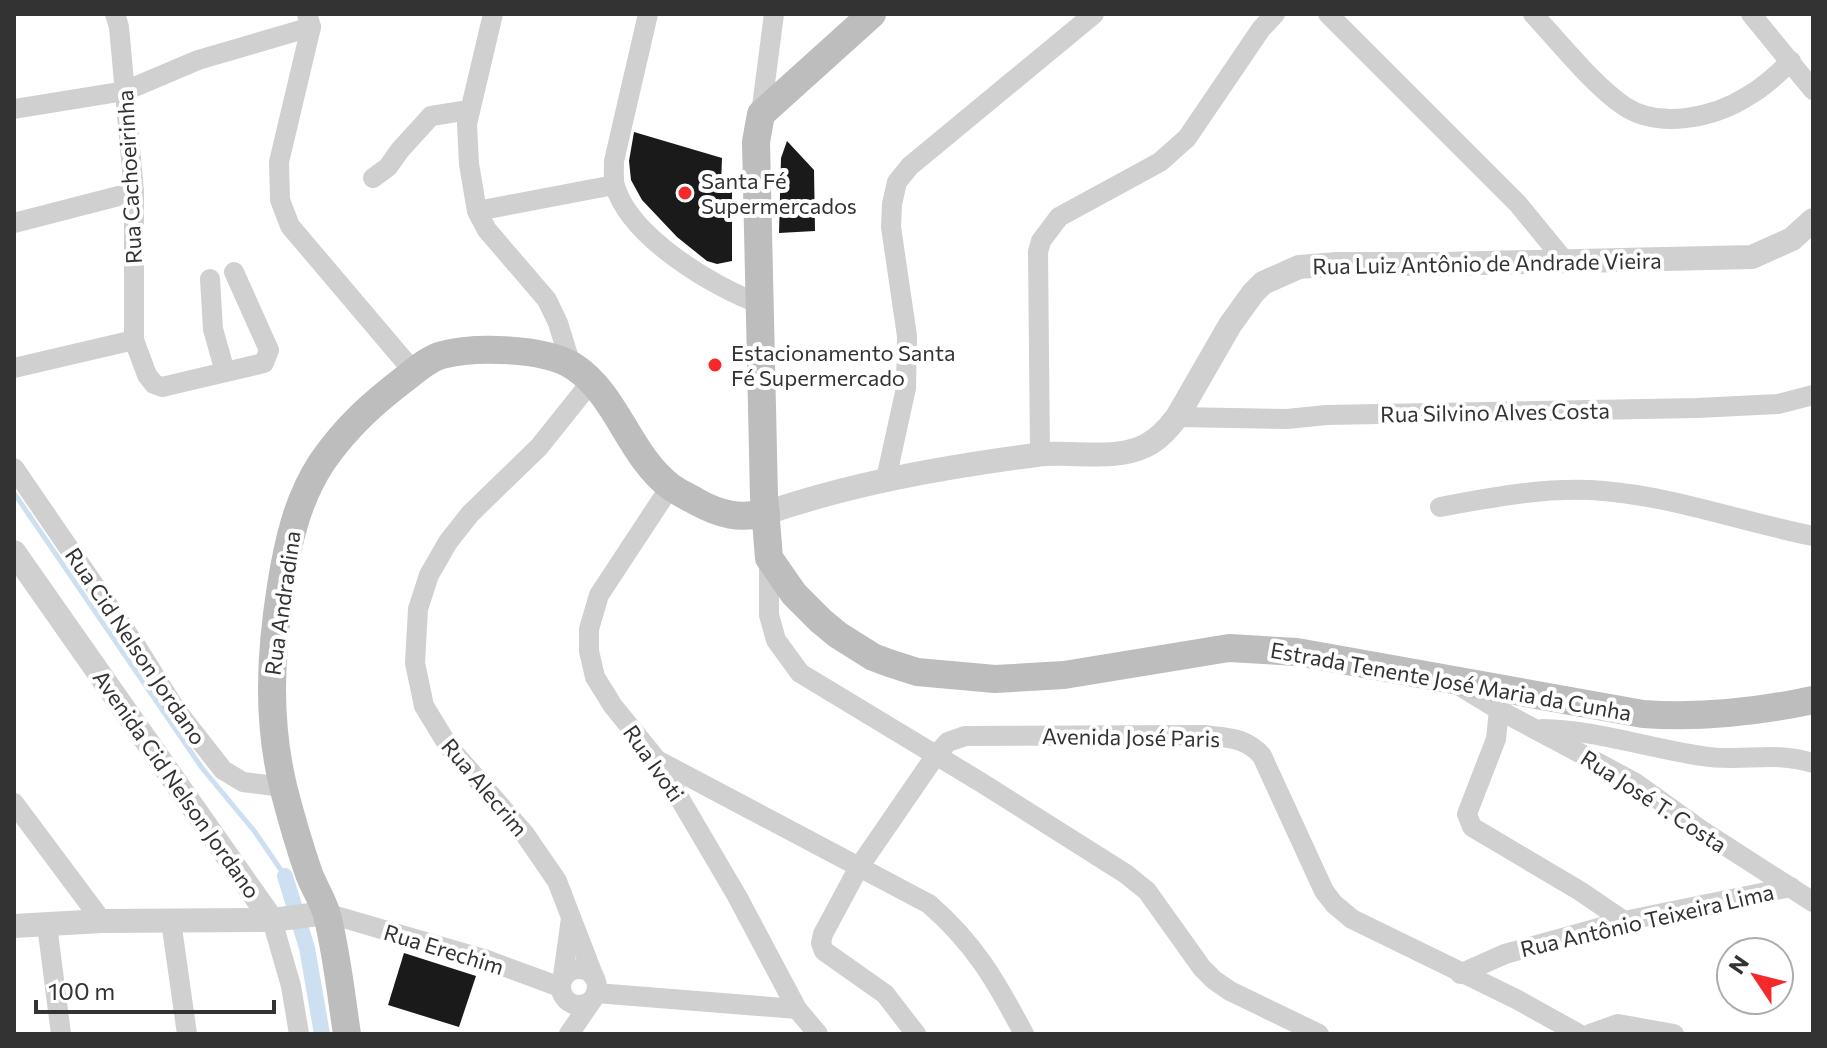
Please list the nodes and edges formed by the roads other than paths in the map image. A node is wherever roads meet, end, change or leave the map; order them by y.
1 (115, 14) edge
2 (493, 14) edge
3 (648, 14) edge
4 (774, 14) edge
5 (872, 14) edge
6 (1094, 14) edge
7 (1275, 14) edge
8 (1328, 14) edge
9 (1533, 14) edge
10 (1751, 14) edge
11 (309, 21) edge
12 (1791, 61) junction
13 (1813, 90) edge
14 (125, 91) junction
15 (14, 109) edge
16 (469, 110) junction
17 (761, 114) junction
18 (373, 178) dead end
19 (614, 185) junction
20 (134, 192) junction
21 (477, 211) junction
22 (1813, 220) edge
23 (14, 223) edge
24 (1564, 260) junction
25 (234, 272) dead end
26 (210, 279) dead end
27 (760, 304) junction
28 (134, 340) junction
29 (14, 368) edge
30 (413, 371) junction
31 (225, 372) junction
32 (581, 373) junction
33 (1813, 395) edge
34 (1177, 417) junction
35 (1040, 454) junction
36 (14, 468) edge
37 (886, 479) junction
38 (670, 487) junction
39 (1440, 507) dead end
40 (766, 513) junction
41 (1813, 536) edge
42 (14, 552) edge
43 (769, 558) junction
44 (1451, 681) junction
45 (1813, 700) edge
46 (1499, 710) junction
47 (1534, 728) junction
48 (936, 755) junction
49 (657, 760) junction
50 (1813, 763) edge
51 (283, 787) junction
52 (14, 803) edge
53 (859, 867) junction
54 (1791, 887) junction
55 (1813, 902) edge
56 (572, 914) junction
57 (299, 916) junction
58 (102, 921) junction
59 (171, 921) junction
60 (1624, 921) junction
61 (47, 925) junction
62 (14, 926) edge
63 (1460, 974) junction
64 (564, 989) junction
65 (594, 990) junction
66 (797, 1009) junction
67 (61, 1034) edge
68 (187, 1034) edge
69 (299, 1034) edge
70 (347, 1034) edge
71 (561, 1034) edge
72 (569, 1034) edge
73 (818, 1034) edge
74 (916, 1034) edge
75 (1024, 1034) edge
76 (1319, 1034) edge
77 (1579, 1034) edge
78 (1590, 1034) edge
79 (1674, 1034) edge

1 - 14 street, Rua Cachoeirinha
2 - 16 street
3 - 19 street
4 - 17 street
5 - 17 main road
6 - 37 street
7 - 35 street
8 - 24 street
9 - 12 street
10 - 12 street
11 - 14 street
11 - 30 street
12 - 13 street
14 - 15 street
14 - 20 street, Rua Cachoeirinha
16 - 18 street
16 - 21 street
17 - 27 main road
19 - 21 street
19 - 27 street
20 - 23 street
20 - 28 street, Rua Cachoeirinha
21 - 32 street
22 - 24 street, Rua Luiz Antônio de Andrade Vieira
24 - 34 street, Rua Luiz Antônio de Andrade Vieira
25 - 31 street
26 - 31 street
27 - 40 main road
28 - 29 street
28 - 31 street
30 - 32 main road, Rua Andradina
30 - 51 main road, Rua Andradina
32 - 38 main road
32 - 56 street, Rua Alecrim
33 - 34 street, Rua Silvino Alves Costa
34 - 35 street, Rua Luiz Antônio de Andrade Vieira
35 - 37 street, Rua Luiz Antônio de Andrade Vieira
36 - 51 street, Rua Cid Nelson Jordano
37 - 40 street, Rua Luiz Antônio de Andrade Vieira
38 - 40 main road
38 - 49 street, Rua Ivoti
39 - 41 street
40 - 43 main road
42 - 57 street, Avenida Cid Nelson Jordano
43 - 44 main road, Estrada Tenente José Maria da Cunha
43 - 48 street
44 - 45 main road, Estrada Tenente José Maria da Cunha
44 - 46 street, Rua José T. Costa
46 - 47 street, Rua José T. Costa
46 - 60 street
47 - 50 street
47 - 54 street, Rua José T. Costa
48 - 53 street
48 - 63 street, Avenida José Paris
48 - 76 street
49 - 53 street
49 - 66 street, Rua Ivoti
51 - 57 main road, Rua Andradina
52 - 58 street
53 - 74 street
53 - 75 street
54 - 55 street, Rua José T. Costa
54 - 60 street, Rua Antônio Teixeira Lima
56 - 64 street
56 - 65 street, Rua Alecrim
57 - 59 street
57 - 64 street, Rua Erechim
57 - 69 street, Avenida Cid Nelson Jordano
57 - 70 main road, Avenida Cid Nelson Jordano
58 - 59 street
58 - 61 street
59 - 68 street
60 - 63 street, Rua Antônio Teixeira Lima
61 - 62 street
61 - 67 street
63 - 77 street, Avenida José Paris
64 - 65 street
64 - 65 street
64 - 71 street
65 - 66 street
65 - 72 street
66 - 73 street, Rua Ivoti
78 - 79 street

